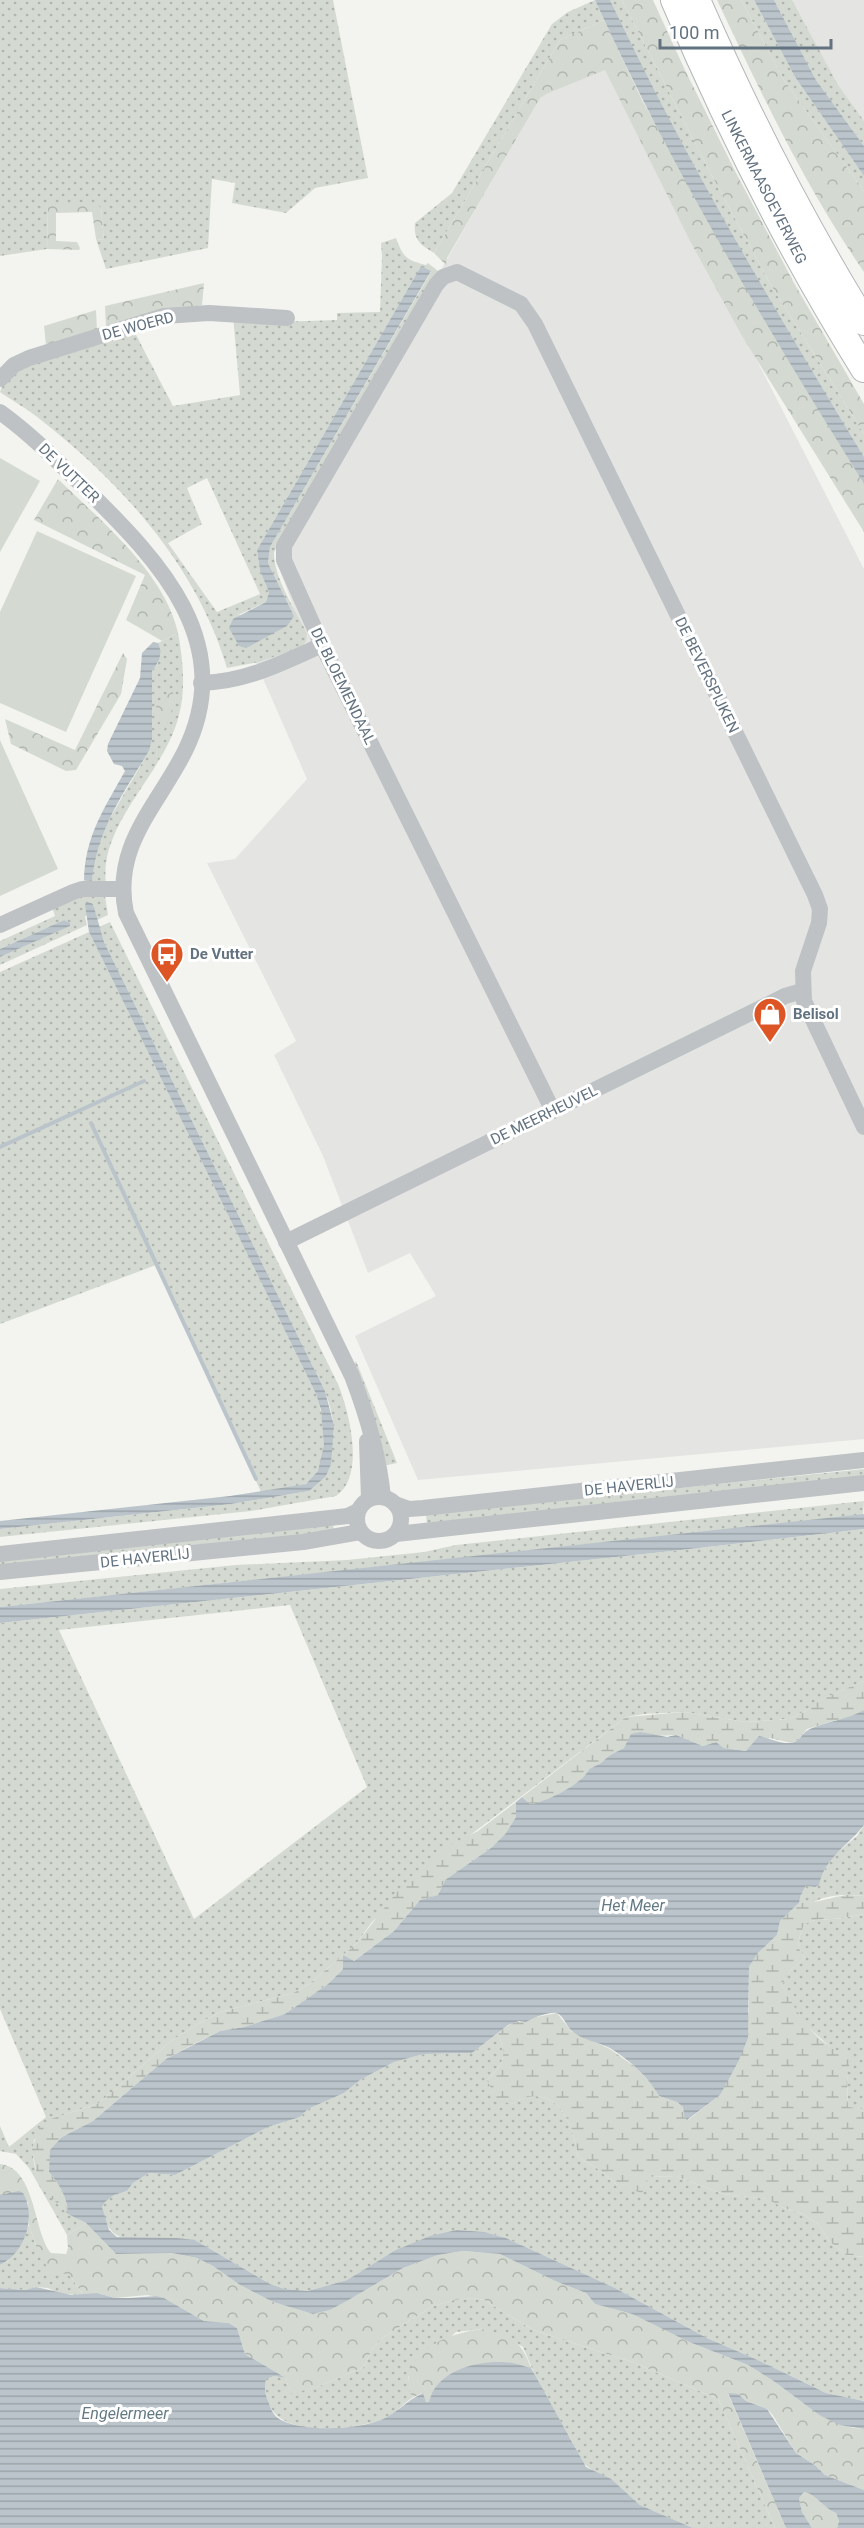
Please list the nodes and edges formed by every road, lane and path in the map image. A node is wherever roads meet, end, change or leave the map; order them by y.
1 (674, 0) edge
2 (697, 0) edge
3 (449, 273) joint
4 (287, 318) dead end
5 (864, 322) edge
6 (864, 369) edge
7 (0, 380) edge
8 (0, 412) edge
9 (322, 645) junction
10 (201, 683) junction
11 (122, 889) junction
12 (0, 925) edge
13 (802, 992) junction
14 (553, 1110) junction
15 (864, 1127) edge
16 (286, 1242) junction
17 (864, 1460) edge
18 (864, 1483) edge
19 (376, 1503) junction
20 (360, 1532) junction
21 (396, 1534) junction
22 (0, 1554) edge
23 (0, 1572) edge

1 - 6 highway, LINKERMAASOEVERWEG
2 - 5 highway, LINKERMAASOEVERWEG
3 - 9 street, DE BLOEMENDAAL
3 - 13 street, DE BEVERSPIJKEN
4 - 7 street, DE WOERD
8 - 10 street, DE VUTTER
9 - 10 street
9 - 14 street, DE BLOEMENDAAL
10 - 11 street, DE VUTTER
11 - 12 street
11 - 16 street, DE VUTTER
13 - 14 street, DE MEERHEUVEL
13 - 15 street, DE BEVERSPIJKEN
14 - 16 street, DE MEERHEUVEL
16 - 19 street, DE VUTTER
17 - 19 street, DE HAVERLIJ
18 - 21 street, DE HAVERLIJ
19 - 20 street
19 - 21 street
19 - 22 street, DE HAVERLIJ
20 - 21 street
20 - 23 street, DE HAVERLIJ

